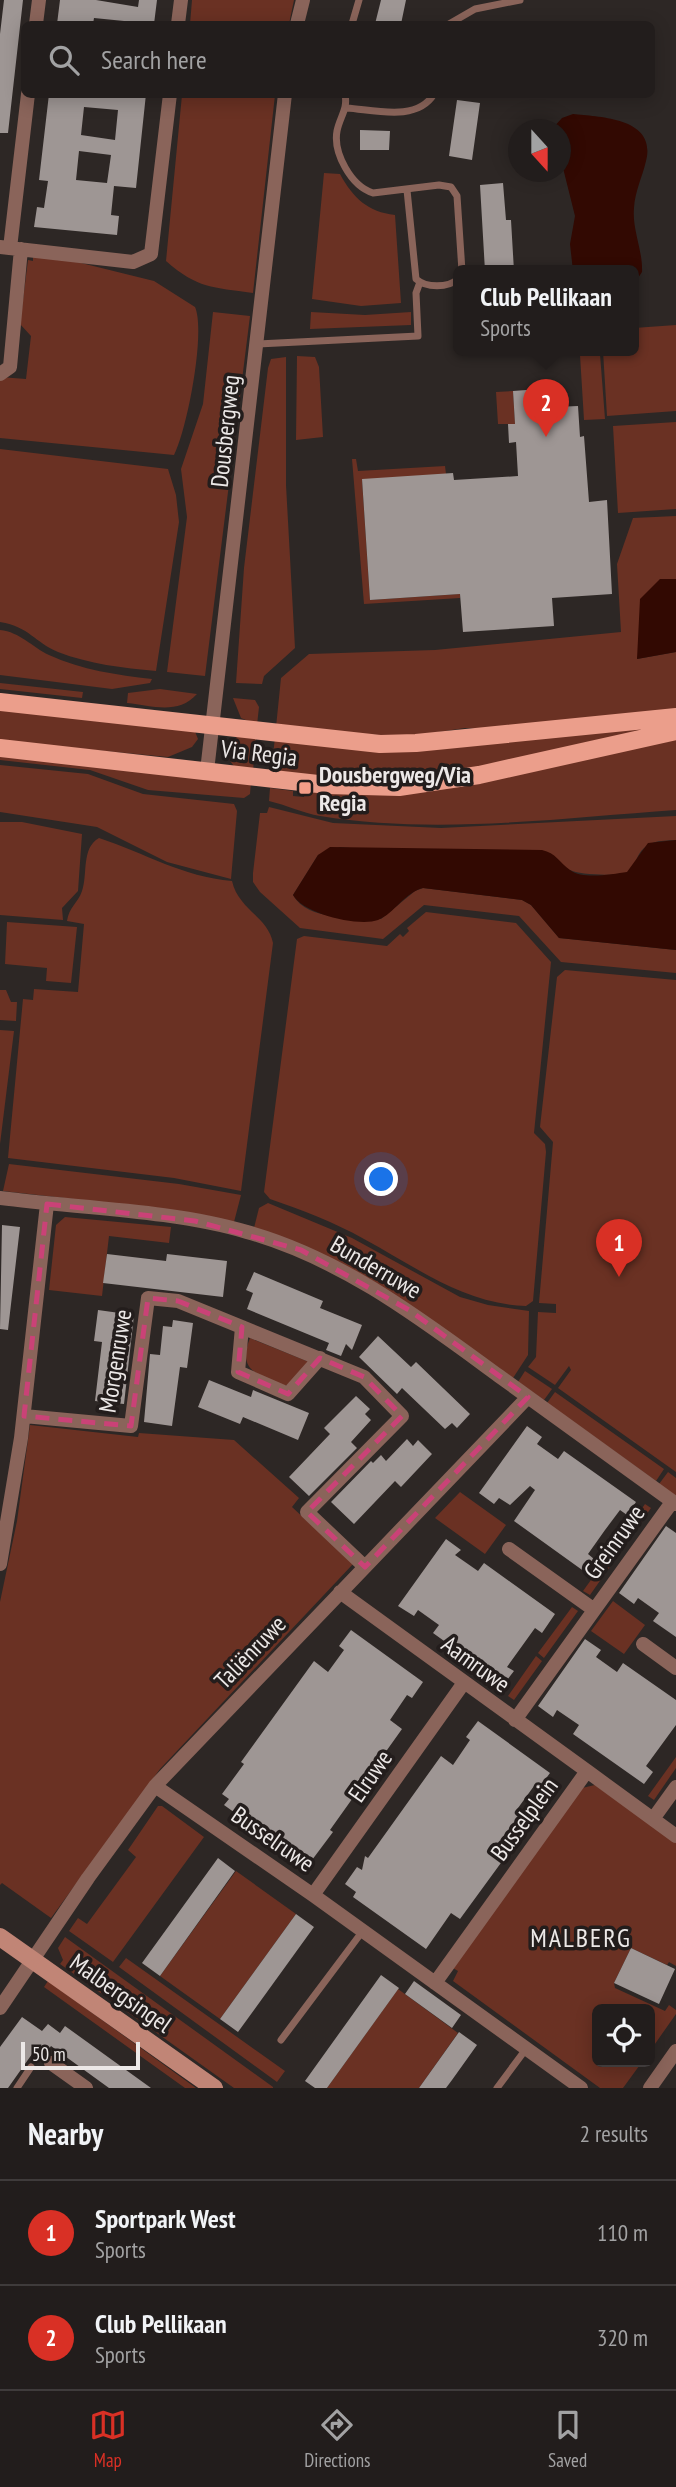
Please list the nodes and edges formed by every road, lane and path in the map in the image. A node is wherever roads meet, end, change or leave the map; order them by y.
1 (38, 0) edge
2 (181, 0) edge
3 (303, 0) edge
4 (359, 0) edge
5 (520, 0) edge
6 (36, 21) edge
7 (178, 21) edge
8 (299, 21) edge
9 (353, 21) edge
10 (454, 21) edge
11 (28, 98) edge
12 (170, 98) edge
13 (285, 98) edge
14 (346, 98) edge
15 (431, 98) edge
16 (347, 108) junction
17 (407, 190) junction
18 (10, 248) edge
19 (462, 265) edge
20 (420, 282) junction
21 (453, 283) edge
22 (258, 344) junction
23 (0, 374) edge
24 (0, 702) edge
25 (676, 717) edge
26 (213, 726) junction
27 (676, 731) edge
28 (0, 748) edge
29 (207, 771) junction
30 (0, 1198) edge
31 (47, 1205) junction
32 (242, 1327) junction
33 (320, 1359) junction
34 (528, 1397) junction
35 (24, 1416) junction
36 (674, 1503) edge
37 (509, 1549) dead end
38 (0, 1564) edge
39 (365, 1567) junction
40 (340, 1592) junction
41 (593, 1609) junction
42 (643, 1644) dead end
43 (676, 1668) edge
44 (463, 1684) junction
45 (514, 1720) junction
46 (587, 1772) junction
47 (155, 1786) junction
48 (676, 1787) edge
49 (653, 1819) junction
50 (676, 1836) edge
51 (313, 1895) junction
52 (362, 1932) junction
53 (0, 1937) edge
54 (34, 1962) junction
55 (435, 1983) junction
56 (0, 2008) edge
57 (281, 2040) dead end
58 (526, 2049) junction
59 (676, 2051) edge
60 (51, 2063) dead end
61 (31, 2067) dead end
62 (17, 2088) edge
63 (86, 2088) edge
64 (214, 2088) edge
65 (498, 2088) edge
66 (580, 2088) edge
67 (650, 2088) edge

1 - 6 street
2 - 7 street
3 - 8 street
4 - 9 lane
5 - 10 lane
11 - 18 street
12 - 18 street
13 - 22 street, Dousbergweg
14 - 16 lane
15 - 16 lane
16 - 17 lane
17 - 19 lane
17 - 20 lane
18 - 23 street
20 - 21 lane
20 - 22 lane
22 - 26 street, Dousbergweg
24 - 26 main road, Via Regia
25 - 26 main road, Via Regia
26 - 29 street, Dousbergweg
27 - 29 main road, Via Regia
28 - 29 main road, Via Regia
30 - 31 street, Bunderruwe
31 - 34 street, Bunderruwe
31 - 35 street
32 - 33 street, Morgenruwe
32 - 33 street
32 - 35 street, Morgenruwe
33 - 39 street, Morgenruwe
34 - 36 street, Bunderruwe
34 - 39 street, Taliënruwe
35 - 38 street
36 - 41 street, Greinruwe
37 - 41 street, Greinruwe
39 - 40 street, Taliënruwe
40 - 44 street, Aamruwe
40 - 47 street, Taliënruwe
41 - 45 street, Greinruwe
42 - 43 street
44 - 45 street, Aamruwe
44 - 51 street, Elruwe
45 - 46 street, Aamruwe
46 - 49 street, Busselplein
46 - 55 street, Busselplein
47 - 51 street, Busselruwe
47 - 54 street, Taliënruwe
48 - 49 street
49 - 50 street, Busselplein
51 - 52 street, Busselruwe
52 - 55 street, Busselruwe
52 - 57 lane
53 - 54 street, Malbergsingel
54 - 56 street, Taliënruwe
54 - 64 street, Malbergsingel
55 - 58 street, Busselruwe
58 - 65 lane
58 - 66 street, Busselruwe
59 - 67 street
60 - 63 street
61 - 62 lane

